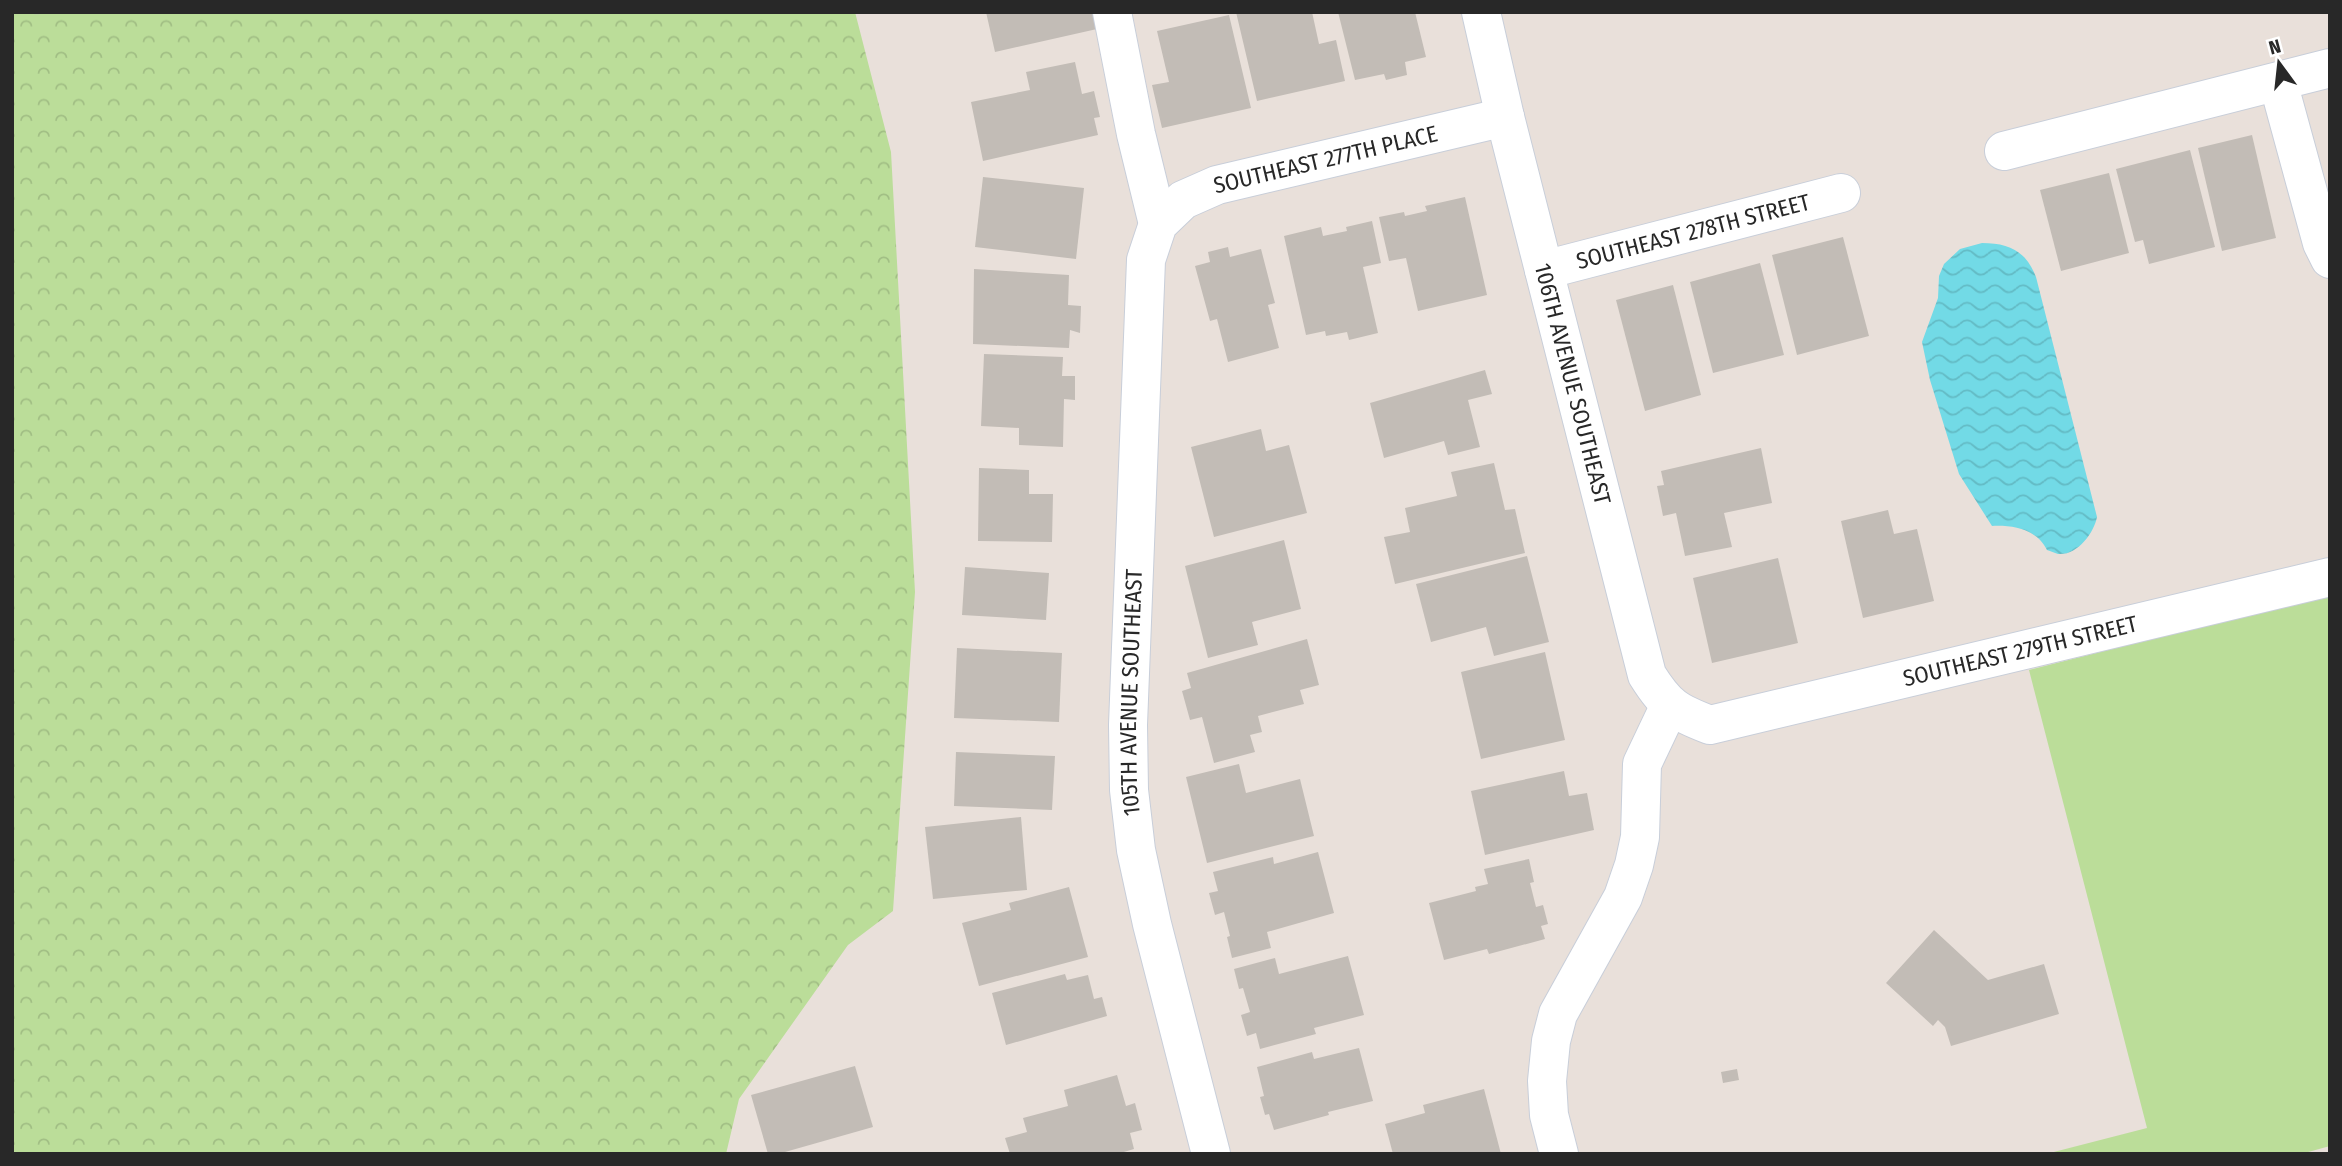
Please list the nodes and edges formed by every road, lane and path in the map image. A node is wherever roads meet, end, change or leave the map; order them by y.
1 (1112, 12) edge
2 (1481, 12) edge
3 (2330, 68) edge
4 (2278, 82) junction
5 (1505, 117) junction
6 (2004, 152) dead end
7 (1841, 193) dead end
8 (1158, 224) junction
9 (2330, 259) edge
10 (1544, 270) junction
11 (2330, 577) edge
12 (1670, 705) junction
13 (1710, 725) joint
14 (1211, 1154) edge
15 (1559, 1154) edge

1 - 8 street
2 - 5 street, 106TH AVENUE SOUTHEAST
3 - 4 street
4 - 6 street
4 - 9 street
5 - 8 street, SOUTHEAST 277TH PLACE
5 - 10 street, 106TH AVENUE SOUTHEAST
7 - 10 street, SOUTHEAST 278TH STREET
8 - 14 street, 105TH AVENUE SOUTHEAST
10 - 12 street, 106TH AVENUE SOUTHEAST
11 - 13 street, SOUTHEAST 279TH STREET
12 - 13 street, 106TH AVENUE SOUTHEAST
12 - 15 street

